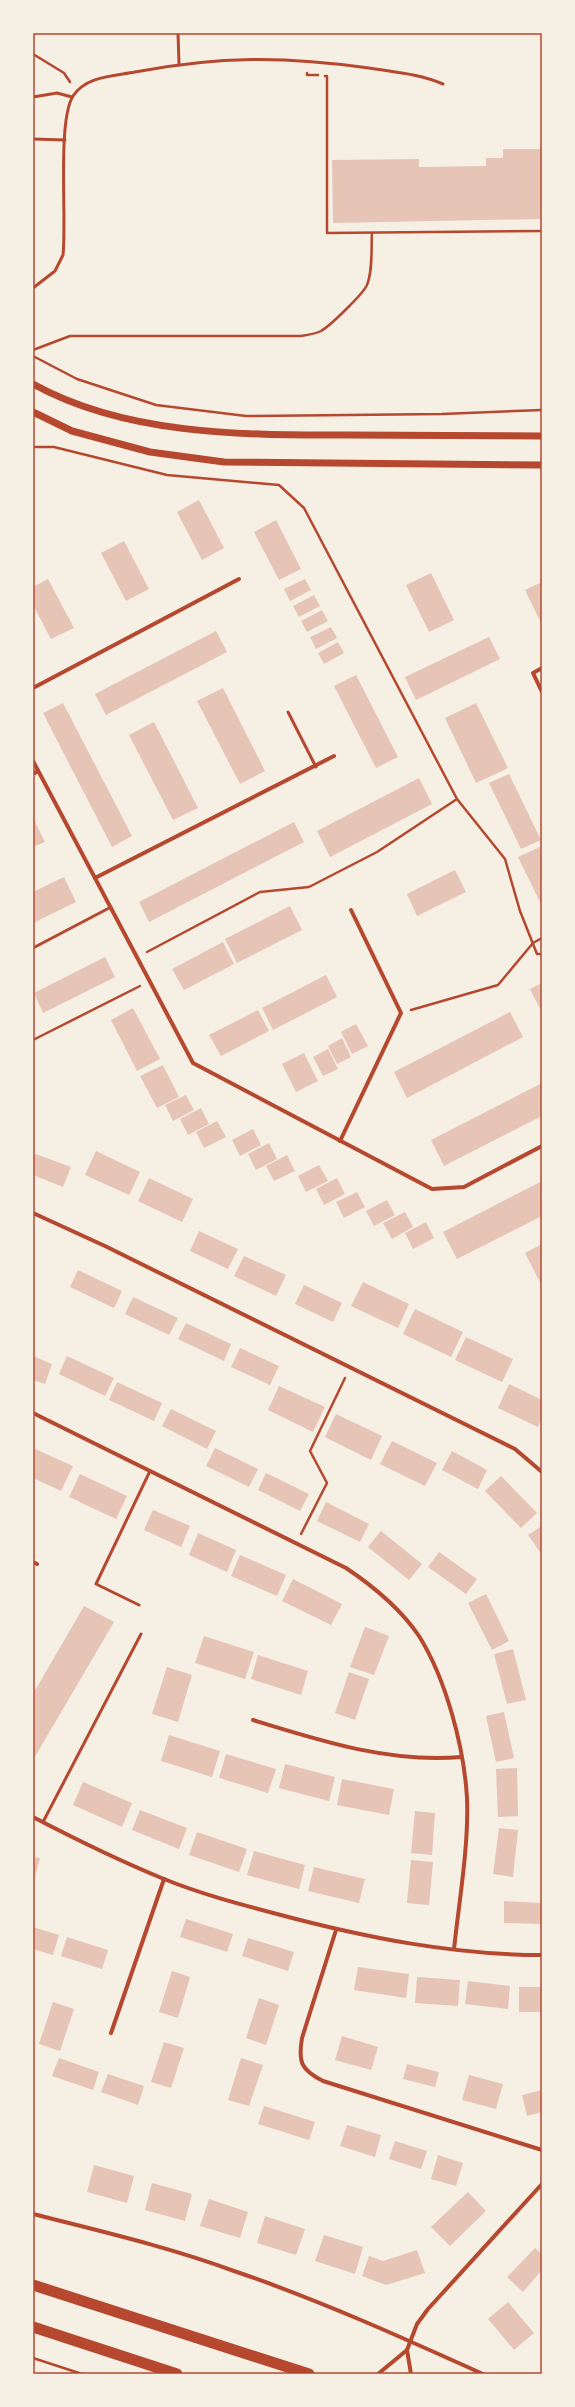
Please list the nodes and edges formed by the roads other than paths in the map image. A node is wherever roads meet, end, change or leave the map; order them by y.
1 (178, 33) edge
2 (179, 64) junction
3 (443, 84) dead end
4 (33, 97) edge
5 (72, 98) junction
6 (33, 139) edge
7 (65, 140) junction
8 (33, 288) edge
9 (33, 384) edge
10 (33, 412) edge
11 (542, 436) edge
12 (542, 465) edge
13 (239, 579) dead end
14 (542, 668) edge
15 (33, 688) edge
16 (542, 692) edge
17 (288, 712) dead end
18 (334, 756) dead end
19 (33, 761) edge
20 (316, 767) junction
21 (38, 771) junction
22 (33, 774) edge
23 (95, 878) junction
24 (111, 907) junction
25 (351, 910) dead end
26 (33, 948) edge
27 (340, 1141) junction
28 (542, 1146) edge
29 (33, 1214) edge
30 (33, 1413) edge
31 (150, 1471) junction
32 (542, 1472) edge
33 (139, 1605) dead end
34 (141, 1634) dead end
35 (253, 1720) dead end
36 (461, 1757) junction
37 (33, 1817) edge
38 (44, 1822) junction
39 (164, 1879) junction
40 (336, 1930) junction
41 (454, 1949) junction
42 (542, 1955) edge
43 (111, 2033) dead end
44 (542, 2150) edge
45 (542, 2184) edge
46 (33, 2214) edge
47 (33, 2285) edge
48 (33, 2327) edge
49 (410, 2342) junction
50 (407, 2350) junction
51 (177, 2374) edge
52 (309, 2374) edge
53 (378, 2374) edge
54 (411, 2374) edge
55 (483, 2374) edge

1 - 2 lane
2 - 3 lane
2 - 5 lane
4 - 5 lane
5 - 7 lane
6 - 7 lane
7 - 8 lane
9 - 11 street
10 - 12 street
13 - 15 street
14 - 16 street
17 - 20 lane
18 - 20 street
19 - 21 street
20 - 23 street
21 - 22 street
21 - 23 street
23 - 24 street
24 - 26 lane
24 - 27 street
25 - 27 street
27 - 28 street
29 - 32 street
30 - 31 street
31 - 33 lane
31 - 36 street
34 - 38 lane
35 - 36 street
36 - 41 street
37 - 38 street
38 - 39 street
39 - 40 street
39 - 43 street
40 - 41 street
40 - 44 street
41 - 42 street
45 - 49 street
46 - 49 street
47 - 52 highway
48 - 51 highway
49 - 50 street
49 - 55 street
50 - 53 street
50 - 54 street

